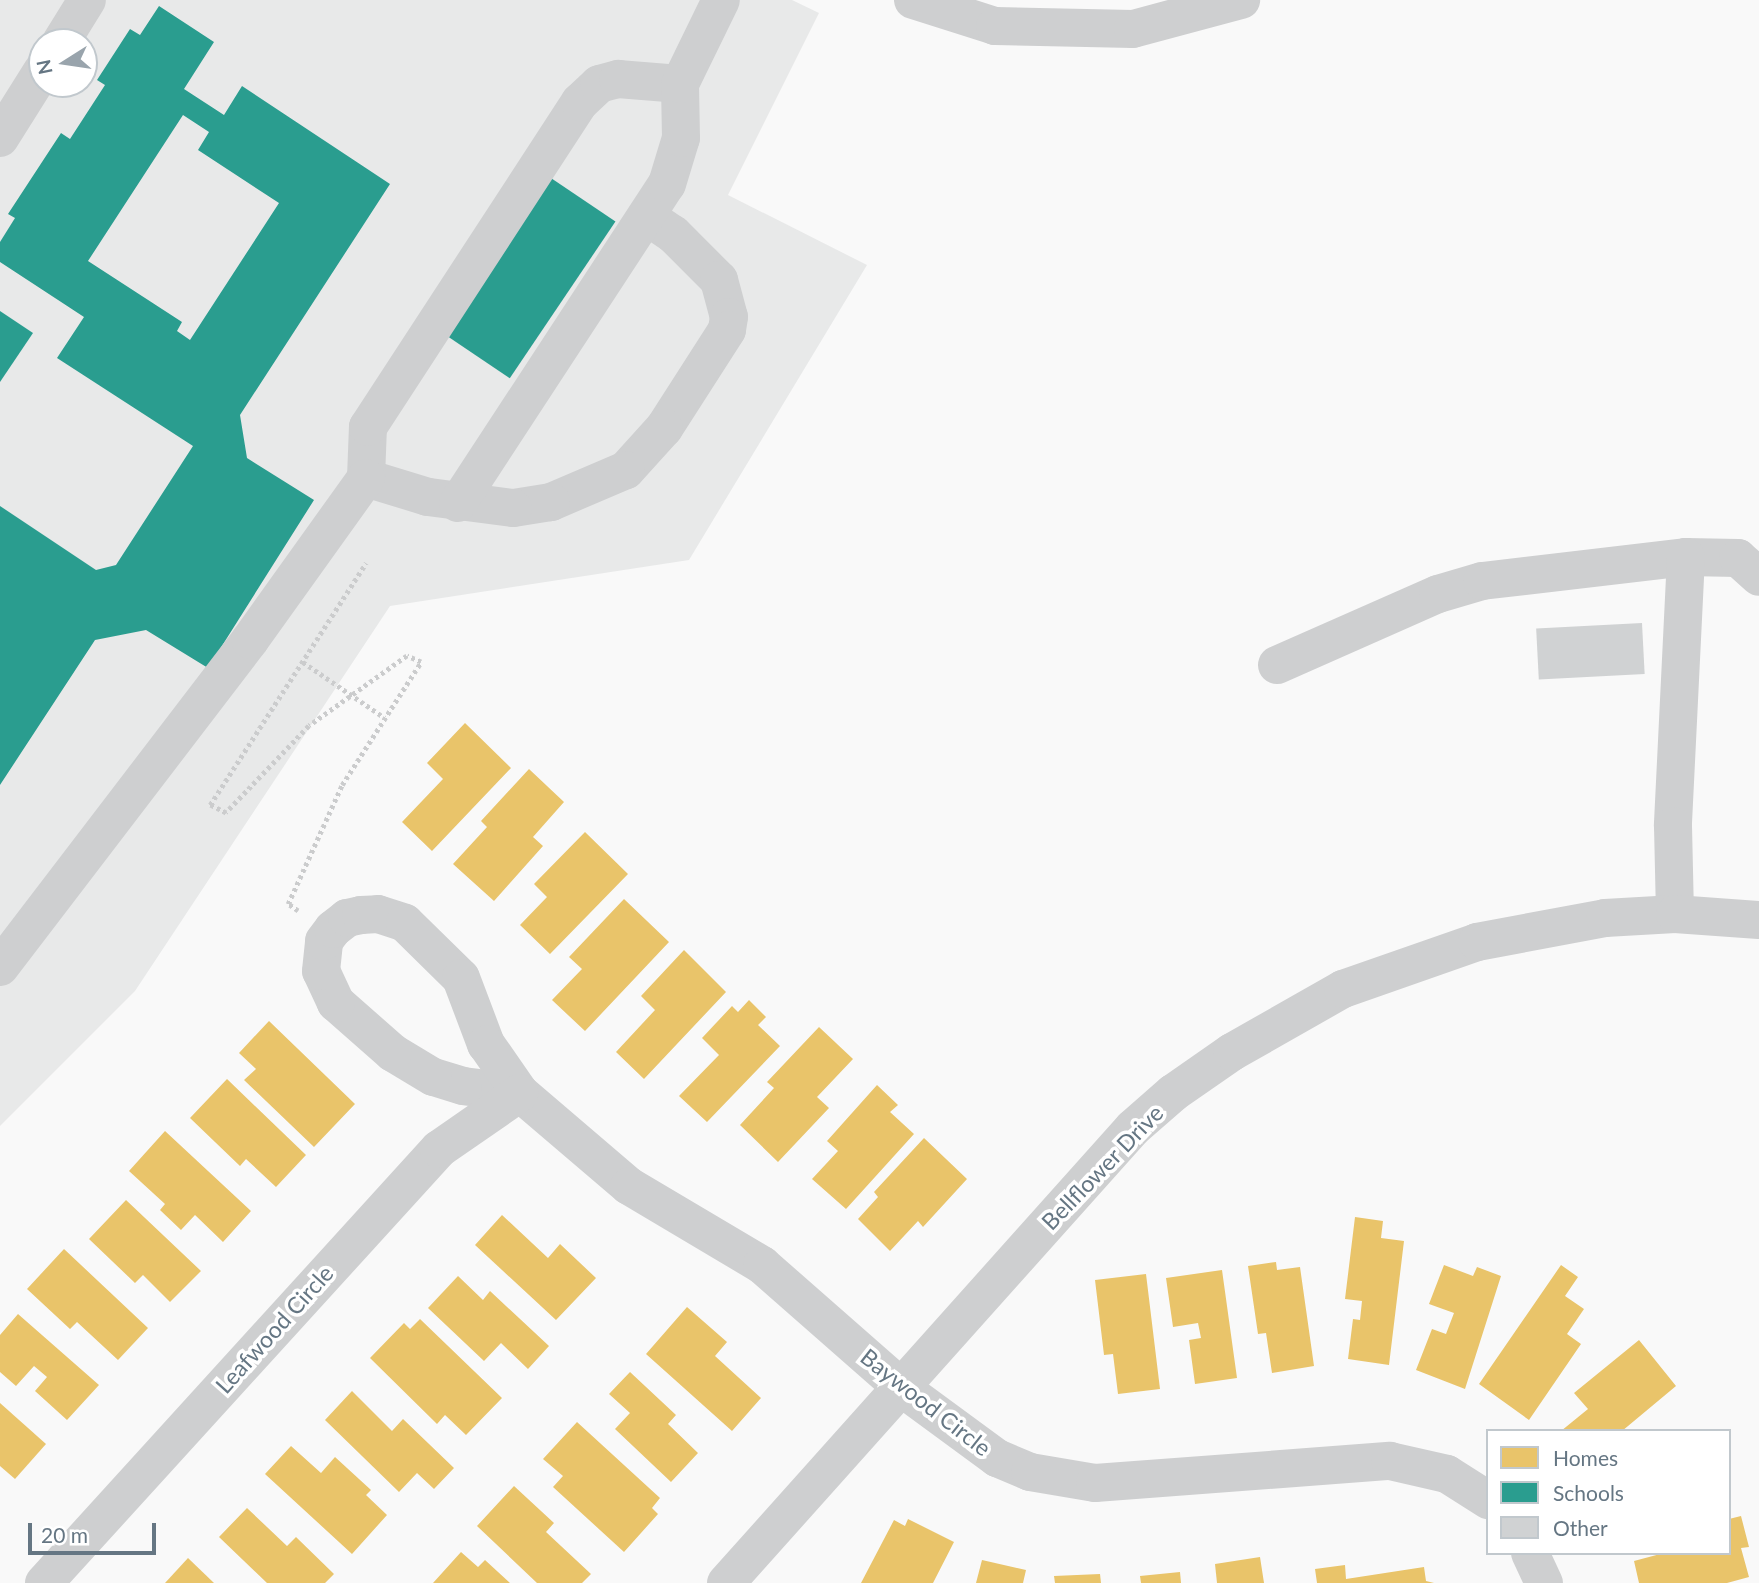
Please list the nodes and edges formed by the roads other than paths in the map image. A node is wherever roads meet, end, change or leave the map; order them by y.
1 (87, 0) edge
2 (721, 0) edge
3 (913, 0) edge
4 (1241, 0) edge
5 (70, 28) edge
6 (680, 84) junction
7 (28, 93) edge
8 (0, 138) edge
9 (649, 218) junction
10 (366, 478) junction
11 (457, 503) junction
12 (1743, 555) edge
13 (1686, 557) junction
14 (1759, 578) edge
15 (1277, 665) dead end
16 (1675, 914) junction
17 (1759, 920) edge
18 (0, 967) edge
19 (520, 1093) junction
20 (902, 1389) junction
21 (1486, 1499) edge
22 (1531, 1555) edge
23 (44, 1583) edge
24 (726, 1583) edge
25 (1544, 1583) edge

1 - 5 street
2 - 6 street
3 - 4 street
6 - 9 street
6 - 10 street
7 - 8 street
9 - 11 street
9 - 11 street
10 - 11 street
10 - 18 street
12 - 13 street
12 - 14 street
13 - 15 street
13 - 16 street
16 - 17 street, Bellflower Drive
16 - 20 street, Bellflower Drive
19 - 19 street, Baywood Circle
19 - 20 street, Baywood Circle
19 - 23 street, Leafwood Circle
20 - 21 street, Baywood Circle
20 - 24 street, Bellflower Drive
22 - 25 street

